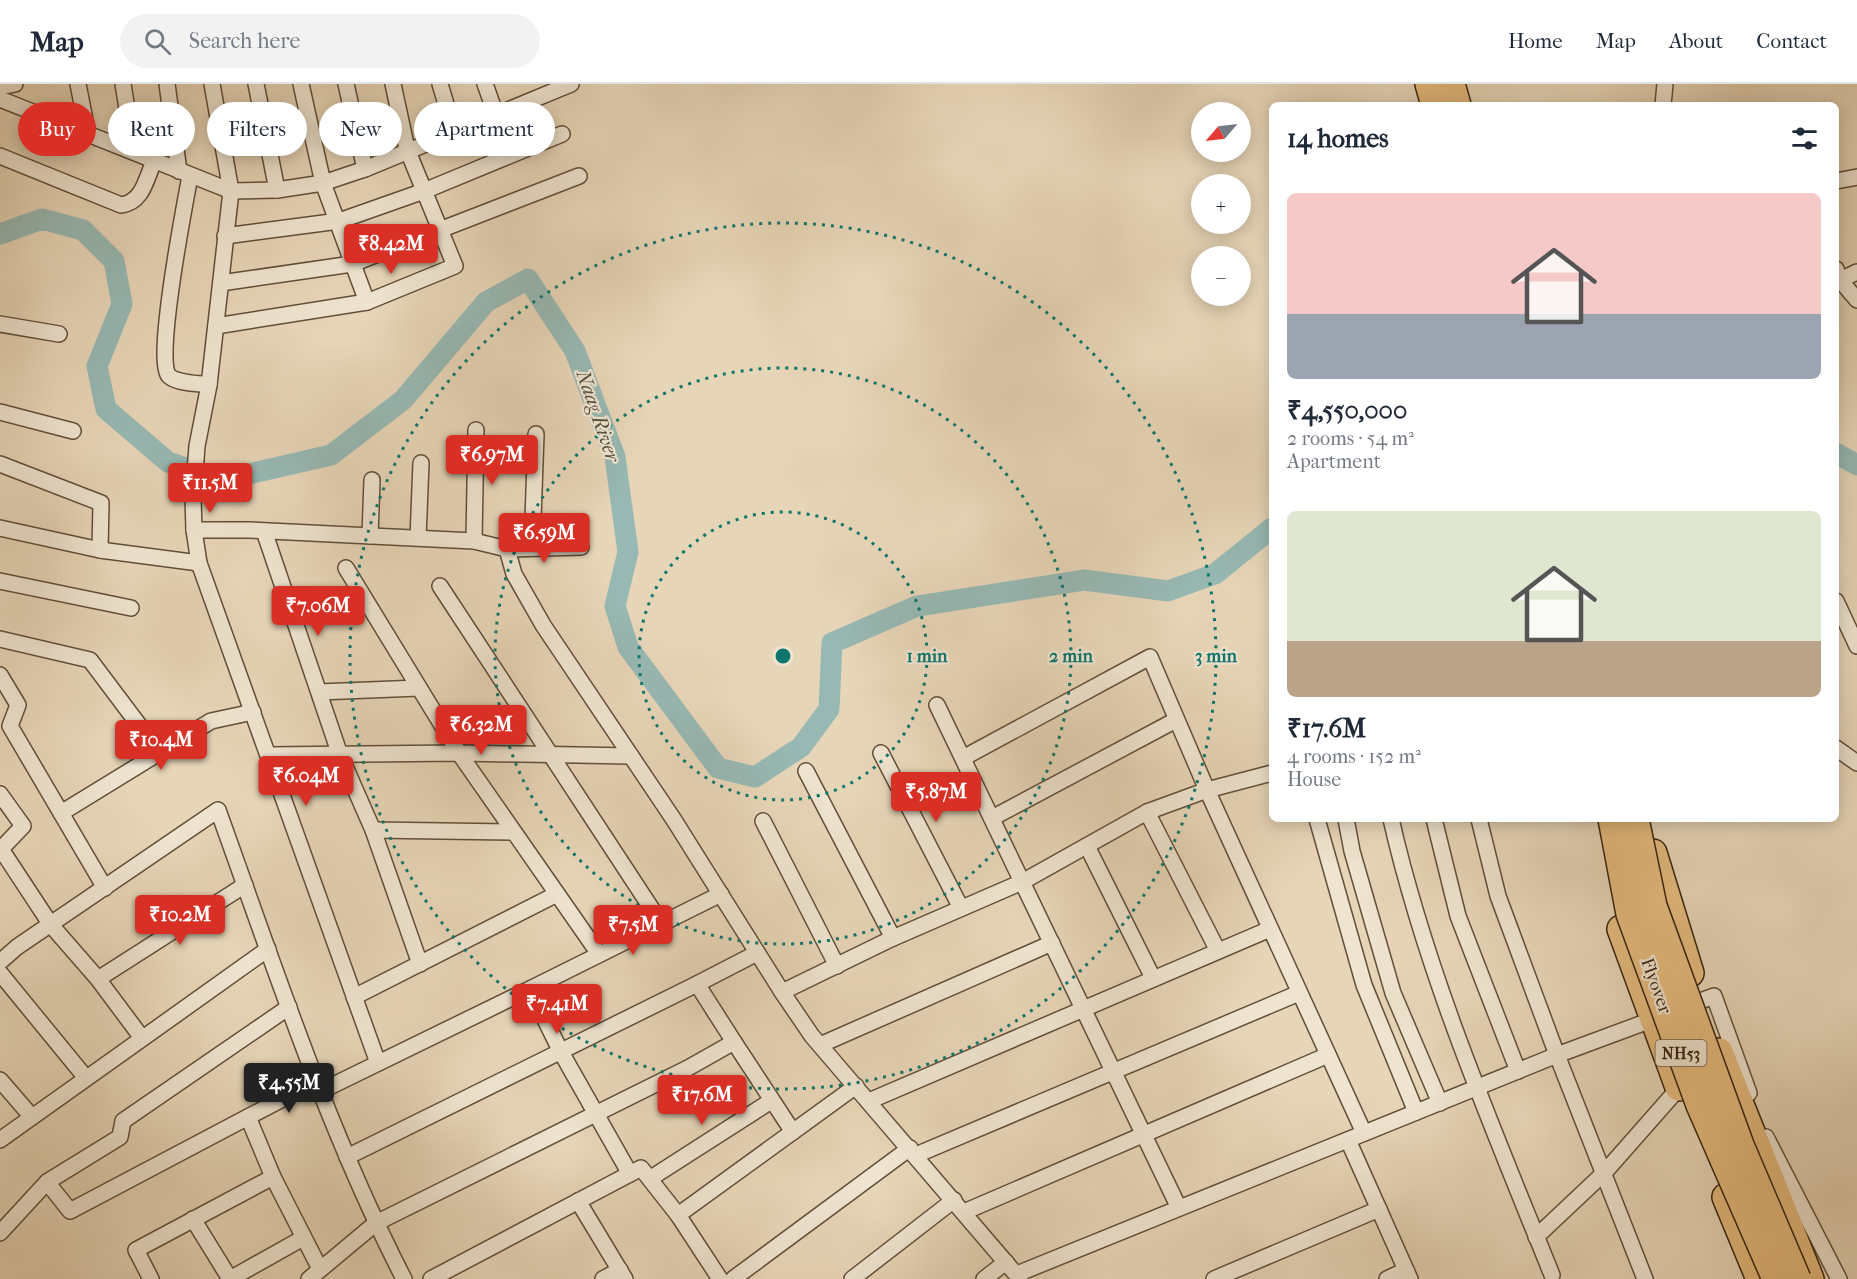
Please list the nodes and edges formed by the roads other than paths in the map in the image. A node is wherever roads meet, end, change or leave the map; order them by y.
1 (15, 84) edge
2 (78, 84) edge
3 (123, 84) edge
4 (167, 84) edge
5 (212, 84) edge
6 (256, 84) edge
7 (301, 84) edge
8 (346, 84) edge
9 (393, 84) edge
10 (440, 84) edge
11 (485, 84) edge
12 (571, 84) edge
13 (1417, 84) edge
14 (1429, 84) edge
15 (1453, 84) edge
16 (1665, 84) edge
17 (0, 87) edge
18 (537, 90) edge
19 (0, 99) edge
20 (82, 102) edge
21 (126, 102) edge
22 (445, 102) edge
23 (491, 102) edge
24 (517, 102) edge
25 (1422, 102) edge
26 (1434, 102) edge
27 (1458, 102) edge
28 (1663, 102) edge
29 (18, 106) edge
30 (562, 134) dead end
31 (414, 146) edge
32 (407, 149) junction
33 (0, 156) edge
34 (144, 156) edge
35 (154, 160) junction
36 (365, 169) junction
37 (184, 174) junction
38 (579, 176) dead end
39 (1857, 177) edge
40 (1839, 180) edge
41 (323, 183) junction
42 (277, 190) junction
43 (424, 190) junction
44 (231, 191) junction
45 (339, 220) junction
46 (441, 230) junction
47 (225, 236) junction
48 (352, 264) junction
49 (1857, 272) edge
50 (1839, 277) edge
51 (1839, 278) edge
52 (221, 283) junction
53 (1857, 300) edge
54 (367, 302) junction
55 (216, 326) junction
56 (1, 327) edge
57 (59, 334) dead end
58 (209, 385) junction
59 (0, 412) edge
60 (476, 430) dead end
61 (74, 431) dead end
62 (536, 434) dead end
63 (421, 463) dead end
64 (0, 464) edge
65 (372, 480) dead end
66 (0, 528) edge
67 (194, 530) junction
68 (264, 531) junction
69 (370, 536) junction
70 (418, 538) junction
71 (474, 541) junction
72 (580, 547) dead end
73 (532, 548) junction
74 (507, 549) junction
75 (100, 550) junction
76 (199, 563) junction
77 (346, 568) dead end
78 (0, 581) edge
79 (440, 586) dead end
80 (1839, 607) edge
81 (130, 609) dead end
82 (0, 639) edge
83 (1857, 646) edge
84 (0, 675) edge
85 (419, 688) junction
86 (319, 692) junction
87 (937, 705) dead end
88 (254, 712) junction
89 (1176, 720) junction
90 (1839, 750) edge
91 (160, 753) junction
92 (459, 753) junction
93 (881, 753) dead end
94 (340, 754) junction
95 (269, 755) junction
96 (552, 755) junction
97 (631, 756) junction
98 (963, 758) junction
99 (1857, 763) edge
100 (806, 771) dead end
101 (1269, 774) edge
102 (1206, 790) junction
103 (0, 794) edge
104 (1147, 812) junction
105 (61, 813) junction
106 (992, 818) junction
107 (763, 822) dead end
108 (1318, 822) edge
109 (1347, 822) edge
110 (1392, 822) edge
111 (1435, 822) edge
112 (1480, 822) edge
113 (1600, 822) edge
114 (1613, 822) edge
115 (1636, 822) edge
116 (1647, 822) edge
117 (373, 830) junction
118 (512, 832) junction
119 (1087, 846) junction
120 (1, 849) edge
121 (1022, 882) junction
122 (245, 885) junction
123 (105, 888) junction
124 (557, 894) junction
125 (720, 894) junction
126 (961, 908) junction
127 (661, 923) junction
128 (51, 925) junction
129 (1270, 929) junction
130 (893, 938) junction
131 (1052, 943) junction
132 (268, 949) junction
133 (1218, 951) junction
134 (758, 953) junction
135 (600, 954) junction
136 (0, 962) edge
137 (420, 964) junction
138 (837, 966) junction
139 (0, 974) edge
140 (1153, 978) junction
141 (98, 979) junction
142 (697, 984) junction
143 (530, 989) junction
144 (782, 992) junction
145 (1299, 993) junction
146 (354, 997) junction
147 (1699, 1001) junction
148 (289, 1007) junction
149 (1083, 1008) junction
150 (1654, 1019) junction
151 (142, 1038) junction
152 (734, 1042) junction
153 (820, 1045) junction
154 (561, 1052) junction
155 (1557, 1055) junction
156 (1328, 1056) junction
157 (378, 1063) junction
158 (1518, 1071) junction
159 (1114, 1073) junction
160 (86, 1078) junction
161 (0, 1080) edge
162 (856, 1086) junction
163 (317, 1087) junction
164 (1477, 1087) junction
165 (771, 1101) junction
166 (869, 1101) junction
167 (1440, 1103) junction
168 (1416, 1112) junction
169 (597, 1114) junction
170 (248, 1116) junction
171 (32, 1117) junction
172 (793, 1132) junction
173 (1364, 1133) junction
174 (1144, 1136) junction
175 (0, 1140) edge
176 (1348, 1140) junction
177 (913, 1152) junction
178 (347, 1157) junction
179 (1604, 1173) junction
180 (630, 1174) junction
181 (273, 1177) junction
182 (651, 1178) junction
183 (47, 1182) junction
184 (578, 1201) junction
185 (959, 1206) junction
186 (1179, 1208) junction
187 (1379, 1209) junction
188 (1784, 1214) junction
189 (678, 1215) junction
190 (194, 1219) junction
191 (376, 1223) junction
192 (0, 1233) edge
193 (1741, 1233) junction
194 (1536, 1237) junction
195 (303, 1238) junction
196 (1006, 1262) junction
197 (314, 1274) edge
198 (1408, 1274) edge
199 (622, 1275) edge
200 (1552, 1275) dead end
201 (1018, 1277) edge
202 (1641, 1277) edge
203 (151, 1279) edge
204 (230, 1279) edge
205 (404, 1279) edge
206 (431, 1279) edge
207 (603, 1279) edge
208 (720, 1279) edge
209 (734, 1279) edge
210 (852, 1279) edge
211 (984, 1279) edge
212 (1214, 1279) edge
213 (1387, 1279) edge
214 (1760, 1279) edge
215 (1776, 1279) edge
216 (1797, 1279) edge
217 (1810, 1279) edge
218 (1839, 1279) edge

1 - 17 street
2 - 20 street
3 - 21 street
4 - 37 street
5 - 44 street
6 - 42 street
7 - 41 street
8 - 36 street
9 - 32 street
10 - 22 street
11 - 23 street
12 - 18 street
13 - 25 highway
14 - 26 highway
15 - 27 highway
16 - 28 street
18 - 24 street
19 - 29 street
30 - 43 street
31 - 32 street
32 - 36 street
32 - 43 street
33 - 35 street
34 - 35 street
35 - 37 street
36 - 41 street
37 - 44 street
37 - 58 street
38 - 46 street
39 - 40 street
41 - 42 street
41 - 45 street
42 - 44 street
43 - 45 street
43 - 46 street
44 - 47 street
45 - 47 street
45 - 48 street
46 - 48 street
46 - 54 street
47 - 52 street
48 - 52 street
48 - 54 street
49 - 50 street
51 - 53 street
52 - 55 street
54 - 55 street
55 - 58 street
56 - 57 street
58 - 67 street
59 - 61 street
60 - 71 street
62 - 73 street
63 - 70 street
64 - 75 street
65 - 69 street
66 - 75 street
67 - 68 street
67 - 76 street
68 - 69 street
68 - 86 street
69 - 70 street
70 - 71 street
71 - 74 street
72 - 73 street
73 - 74 street
74 - 97 street
75 - 76 street
76 - 88 street
77 - 85 street
78 - 81 street
79 - 96 street
80 - 83 street
82 - 91 street
84 - 105 street
85 - 86 street
85 - 92 street
86 - 94 street
87 - 98 street
88 - 91 street
88 - 95 street
89 - 98 street
89 - 102 street
89 - 106 street
90 - 99 street
91 - 105 street
92 - 94 street
92 - 96 street
92 - 118 street
93 - 126 street
94 - 95 street
94 - 117 street
95 - 146 street
96 - 97 street
96 - 127 street
97 - 125 street
98 - 106 street
100 - 130 street
101 - 102 street
102 - 104 street
102 - 129 street
103 - 120 street
104 - 119 street
104 - 133 street
105 - 123 street
106 - 121 street
107 - 138 street
108 - 168 street
109 - 167 street
110 - 164 street
111 - 158 street
112 - 155 street
113 - 150 highway, NH53
114 - 215 highway, Flyover / NH53, bridge
115 - 216 highway, Flyover / NH53, bridge
116 - 147 highway, NH53
117 - 118 street
117 - 137 street
118 - 124 street
119 - 121 street
119 - 140 street
120 - 128 street
121 - 126 street
121 - 131 street
122 - 123 street
122 - 132 street
122 - 141 street
123 - 128 street
124 - 135 street
124 - 137 street
125 - 127 street
125 - 134 street
126 - 130 street
127 - 135 street
128 - 136 street
128 - 141 street
129 - 133 street
129 - 145 street
130 - 138 street
131 - 149 street
131 - 153 street
132 - 148 street
132 - 151 street
133 - 140 street
134 - 142 street
134 - 144 street
135 - 143 street
137 - 146 street
138 - 144 street
139 - 160 street
140 - 149 street
141 - 151 street
142 - 152 street
142 - 154 street
143 - 154 street
143 - 157 street
144 - 153 street
145 - 156 street
145 - 159 street
146 - 157 street
147 - 150 street
147 - 188 highway, NH53
147 - 218 street
148 - 163 street
148 - 183 street
149 - 159 street
149 - 166 street
150 - 155 street
150 - 179 street
150 - 193 highway, NH53
151 - 160 street
152 - 165 street
152 - 169 street
153 - 162 street
154 - 169 street
154 - 178 street
155 - 158 street
155 - 179 street
156 - 173 street
156 - 174 street
157 - 163 street
158 - 164 street
159 - 174 street
159 - 177 street
160 - 171 street
161 - 171 street
162 - 166 street
162 - 172 street
163 - 170 street
163 - 178 street
164 - 167 street
164 - 194 street
165 - 172 street
165 - 182 street
166 - 177 street
167 - 168 street
168 - 173 street
169 - 180 street
169 - 191 street
170 - 181 street
170 - 183 street
171 - 175 street
172 - 189 street
173 - 176 street
174 - 185 street
174 - 186 street
176 - 186 street
176 - 187 street
177 - 185 street
177 - 209 street
178 - 191 street
179 - 194 street
179 - 202 street
180 - 182 street
180 - 184 street
181 - 190 street
181 - 195 street
182 - 189 street
183 - 192 street
184 - 199 street
184 - 206 street
185 - 196 street
185 - 210 street
186 - 201 street
187 - 198 street
187 - 212 street
188 - 193 highway
188 - 217 highway, NH53
189 - 208 street
190 - 203 street
190 - 204 street
191 - 197 street
191 - 205 street
193 - 214 highway, NH53
194 - 200 street
195 - 197 street
195 - 204 street
196 - 201 street
196 - 211 street
198 - 213 street
199 - 207 street

